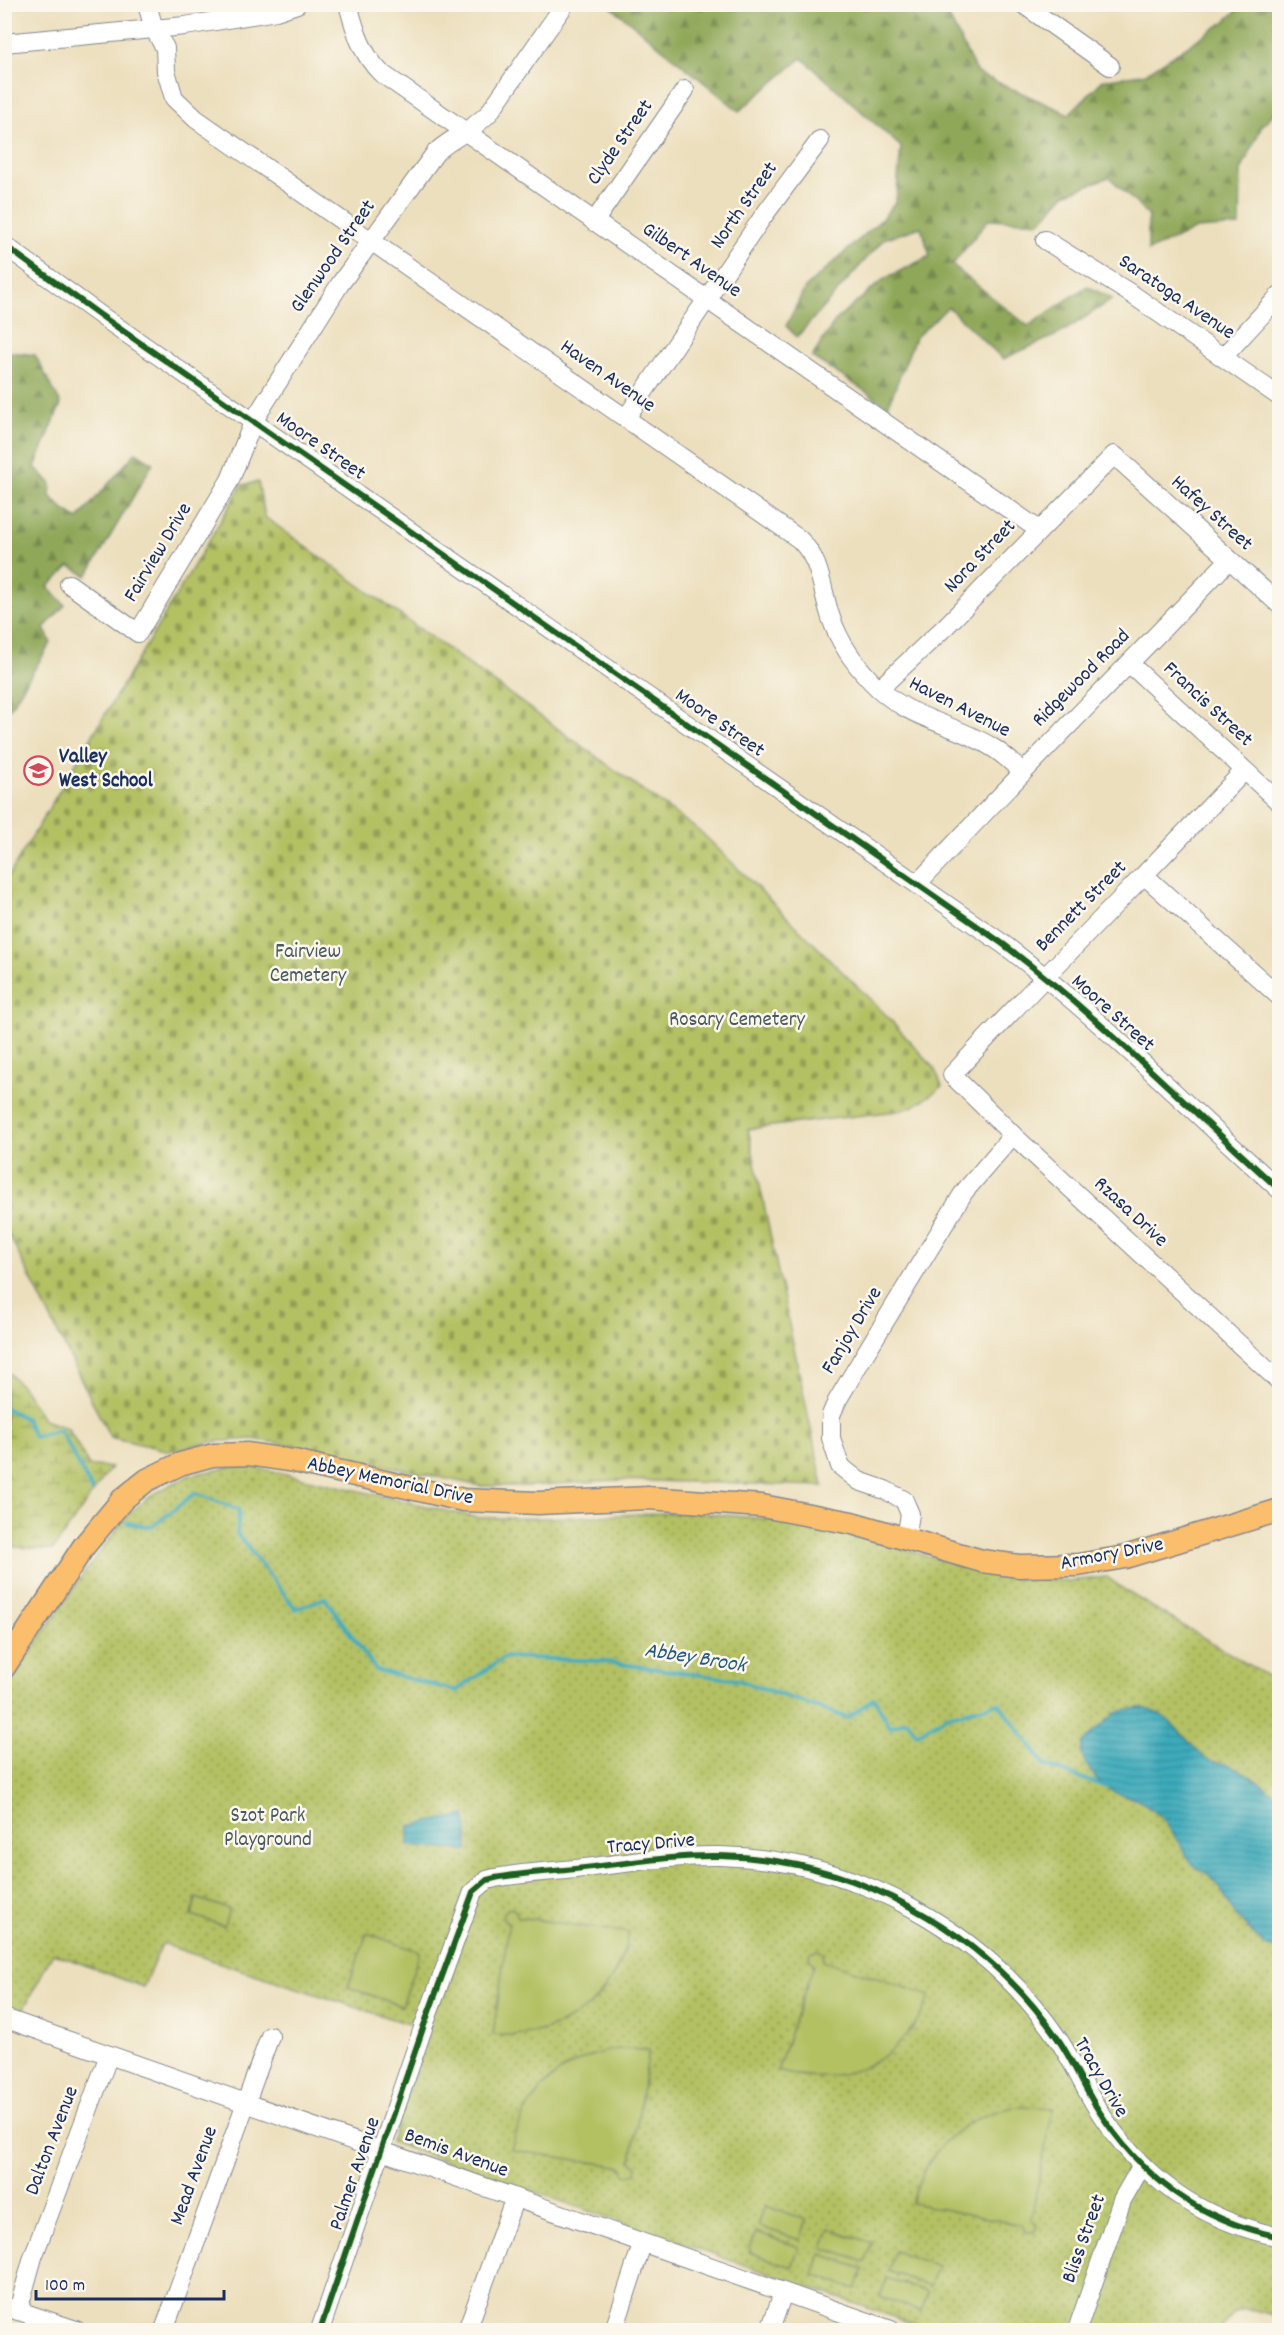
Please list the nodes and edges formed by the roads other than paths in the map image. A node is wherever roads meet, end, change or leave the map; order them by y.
1 (147, 4) edge
2 (297, 4) edge
3 (348, 4) edge
4 (565, 4) edge
5 (1023, 4) edge
6 (154, 28) junction
7 (4, 43) edge
8 (1110, 66) dead end
9 (686, 90) dead end
10 (466, 133) junction
11 (820, 140) dead end
12 (594, 222) junction
13 (370, 240) junction
14 (1045, 240) dead end
15 (4, 245) edge
16 (1280, 295) edge
17 (707, 300) junction
18 (1222, 357) junction
19 (1280, 397) edge
20 (626, 418) junction
21 (254, 420) junction
22 (1114, 456) joint
23 (1039, 530) junction
24 (1229, 560) junction
25 (69, 584) dead end
26 (1280, 605) edge
27 (1130, 664) junction
28 (879, 689) junction
29 (1244, 771) junction
30 (1022, 772) junction
31 (1280, 803) edge
32 (1145, 876) junction
33 (918, 883) junction
34 (1045, 975) junction
35 (1280, 997) edge
36 (952, 1075) joint
37 (1013, 1135) junction
38 (1280, 1190) edge
39 (1280, 1382) edge
40 (1280, 1510) edge
41 (906, 1539) junction
42 (4, 1667) edge
43 (4, 2018) edge
44 (423, 2028) joint
45 (270, 2036) dead end
46 (110, 2055) junction
47 (245, 2103) junction
48 (382, 2150) junction
49 (1142, 2165) junction
50 (514, 2200) junction
51 (1280, 2237) edge
52 (642, 2244) junction
53 (783, 2293) junction
54 (11, 2308) edge
55 (76, 2331) edge
56 (164, 2331) edge
57 (320, 2331) edge
58 (467, 2331) edge
59 (614, 2331) edge
60 (770, 2331) edge
61 (891, 2331) edge
62 (1077, 2331) edge

1 - 6 street, Haven Avenue
2 - 6 street
3 - 10 street, Gilbert Avenue
4 - 10 street, Glenwood Street
5 - 8 street
6 - 7 street
6 - 13 street, Haven Avenue
9 - 12 street, Clyde Street
10 - 12 street, Gilbert Avenue
10 - 13 street, Glenwood Street
11 - 17 street, North Street
12 - 17 street, Gilbert Avenue
13 - 20 street, Haven Avenue
13 - 21 street, Glenwood Street
14 - 18 street, Saratoga Avenue
15 - 21 street, Moore Street
16 - 18 street
17 - 20 street, North Street
17 - 23 street, Gilbert Avenue
18 - 19 street, Saratoga Avenue
20 - 28 street, Haven Avenue
21 - 25 street, Fairview Drive
21 - 33 street, Moore Street
22 - 23 street, Nora Street
22 - 24 street, Hafey Street
23 - 28 street, Nora Street
24 - 26 street, Hafey Street
24 - 27 street, Ridgewood Road
27 - 29 street, Francis Street
27 - 30 street, Ridgewood Road
28 - 30 street, Haven Avenue
29 - 31 street, Francis Street
29 - 32 street, Bennett Street
30 - 33 street, Ridgewood Road
32 - 34 street, Bennett Street
32 - 35 street
33 - 34 street, Moore Street
34 - 36 street, Bennett Street
34 - 38 street, Moore Street
36 - 37 street, Rzasa Drive
37 - 39 street, Rzasa Drive
37 - 41 street, Fanjoy Drive
40 - 41 main road, Armory Drive
41 - 42 main road, Abbey Memorial Drive
43 - 46 street, Bemis Avenue
44 - 48 street, Palmer Avenue
44 - 49 street, Tracy Drive
45 - 47 street, Mead Avenue
46 - 47 street, Bemis Avenue
46 - 54 street, Dalton Avenue
47 - 48 street, Bemis Avenue
47 - 56 street, Mead Avenue
48 - 50 street, Bemis Avenue
48 - 57 street, Palmer Avenue
49 - 51 street, Tracy Drive
49 - 62 street, Bliss Street
50 - 52 street, Bemis Avenue
50 - 58 street
52 - 53 street, Bemis Avenue
52 - 59 street
53 - 60 street
53 - 61 street, Bemis Avenue
54 - 55 street

